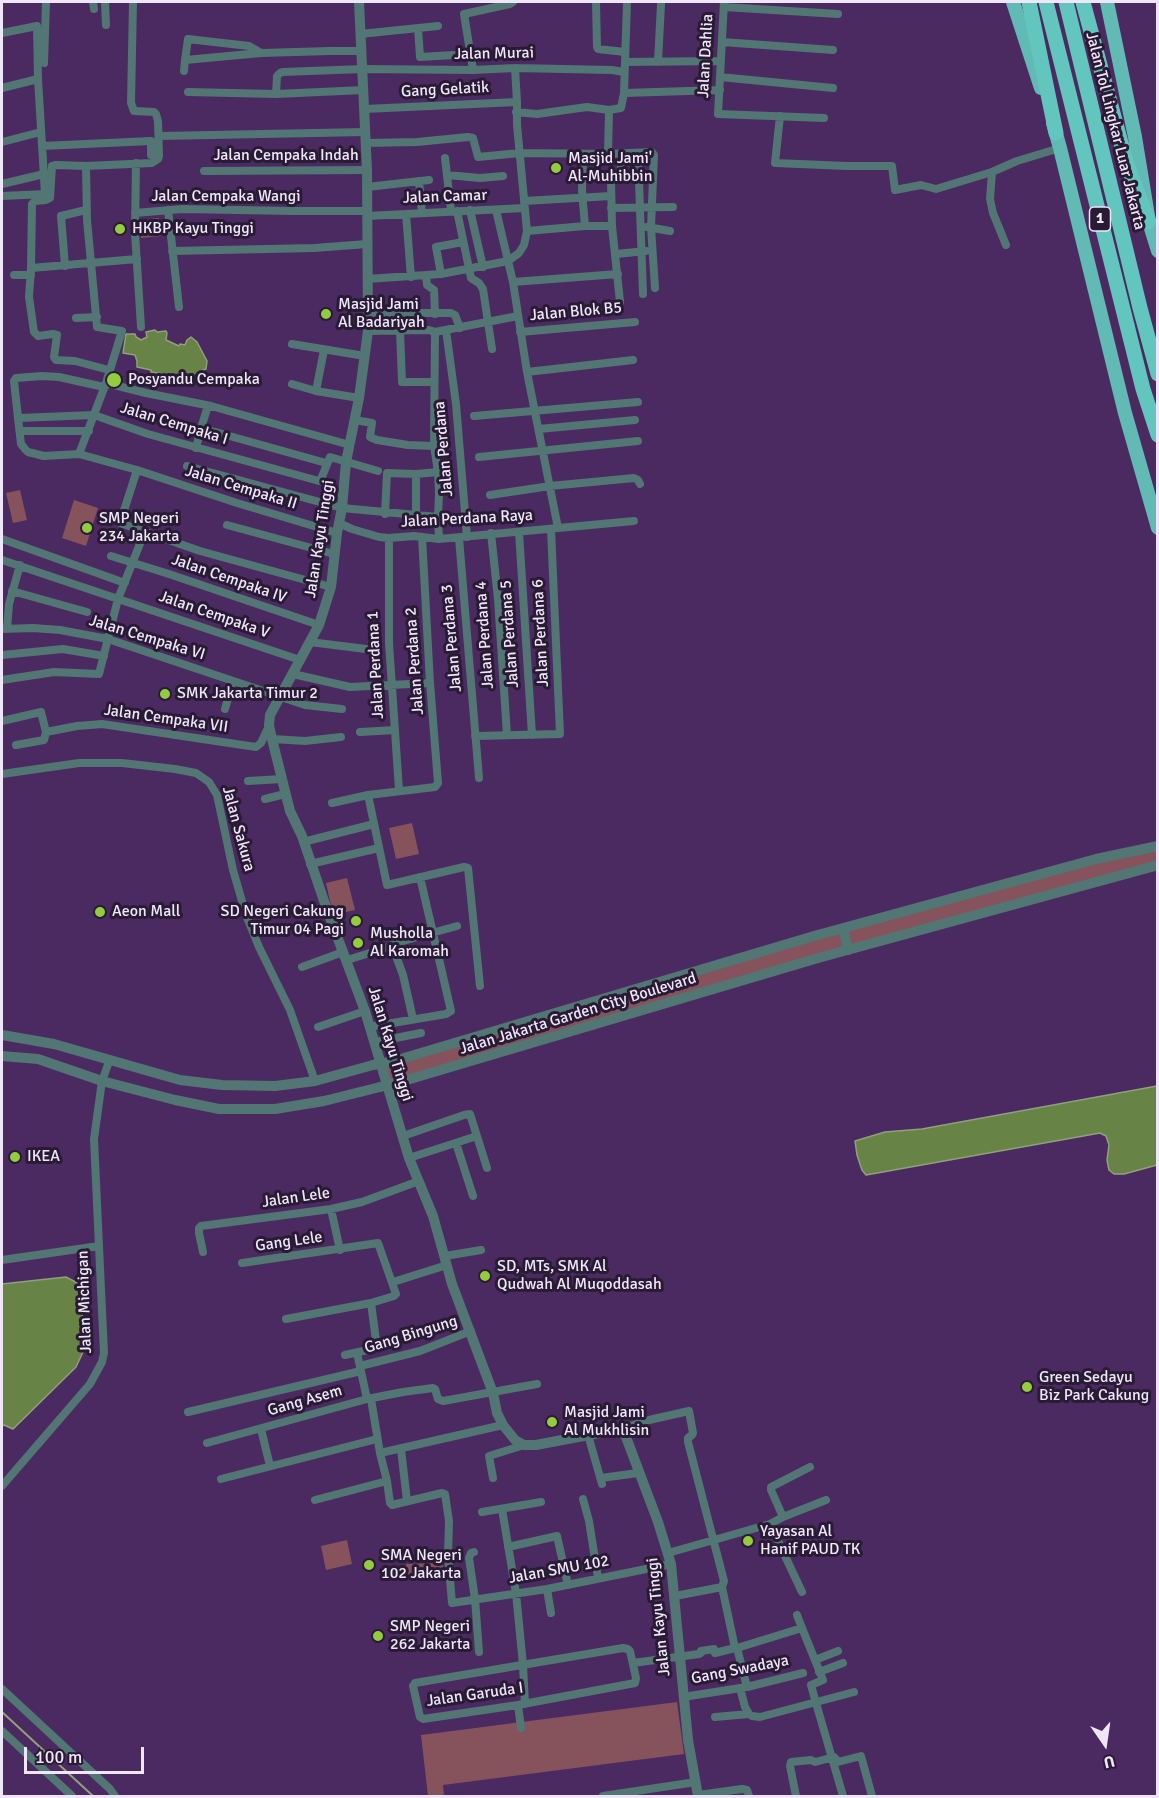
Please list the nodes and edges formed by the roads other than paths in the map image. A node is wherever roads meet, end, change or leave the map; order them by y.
1 (46, 2) edge
2 (105, 2) edge
3 (133, 2) edge
4 (359, 2) edge
5 (513, 2) edge
6 (596, 2) edge
7 (627, 2) edge
8 (1013, 2) edge
9 (1029, 2) edge
10 (1046, 2) edge
11 (1066, 2) edge
12 (1083, 2) edge
13 (1107, 2) edge
14 (661, 4) dead end
15 (724, 4) edge
16 (838, 14) dead end
17 (106, 25) dead end
18 (438, 26) dead end
19 (418, 28) junction
20 (2, 33) edge
21 (360, 34) junction
22 (722, 42) junction
23 (833, 50) dead end
24 (361, 51) junction
25 (625, 52) junction
26 (261, 53) junction
27 (471, 54) junction
28 (185, 60) junction
29 (720, 61) junction
30 (625, 62) junction
31 (658, 62) junction
32 (44, 63) dead end
33 (515, 68) junction
34 (363, 69) junction
35 (473, 70) junction
36 (184, 71) dead end
37 (624, 72) junction
38 (720, 77) junction
39 (38, 79) junction
40 (2, 88) edge
41 (832, 88) dead end
42 (364, 90) junction
43 (720, 90) junction
44 (188, 92) dead end
45 (624, 93) junction
46 (276, 94) junction
47 (518, 102) junction
48 (365, 109) junction
49 (609, 110) junction
50 (516, 112) junction
51 (780, 116) junction
52 (824, 118) dead end
53 (41, 132) junction
54 (1056, 133) junction
55 (159, 136) junction
56 (366, 137) junction
57 (2, 141) edge
58 (42, 146) junction
59 (1060, 148) junction
60 (520, 153) junction
61 (638, 153) junction
62 (583, 154) junction
63 (608, 154) junction
64 (621, 154) junction
65 (445, 158) dead end
66 (151, 159) junction
67 (136, 163) junction
68 (86, 165) junction
69 (367, 170) junction
70 (204, 171) dead end
71 (992, 172) junction
72 (44, 174) junction
73 (447, 175) junction
74 (503, 176) dead end
75 (429, 180) dead end
76 (419, 181) junction
77 (2, 184) edge
78 (367, 187) junction
79 (2, 196) edge
80 (611, 196) junction
81 (582, 198) junction
82 (524, 204) junction
83 (673, 207) dead end
84 (611, 208) junction
85 (639, 208) junction
86 (653, 208) junction
87 (86, 210) junction
88 (168, 210) junction
89 (470, 210) junction
90 (496, 210) junction
91 (454, 211) junction
92 (135, 213) junction
93 (422, 213) junction
94 (367, 214) junction
95 (406, 214) junction
96 (1149, 222) junction
97 (585, 226) junction
98 (612, 226) junction
99 (651, 227) junction
100 (640, 228) junction
101 (527, 231) junction
102 (670, 231) dead end
103 (464, 242) junction
104 (367, 244) junction
105 (1006, 245) dead end
106 (172, 251) junction
107 (652, 251) junction
108 (1158, 251) edge
109 (641, 252) junction
110 (616, 254) junction
111 (137, 259) junction
112 (508, 261) junction
113 (92, 264) junction
114 (65, 266) junction
115 (483, 267) junction
116 (469, 269) junction
117 (31, 272) junction
118 (441, 274) junction
119 (618, 274) junction
120 (14, 275) dead end
121 (426, 275) junction
122 (411, 277) junction
123 (367, 279) junction
124 (513, 282) junction
125 (655, 288) dead end
126 (643, 294) dead end
127 (620, 302) dead end
128 (179, 307) dead end
129 (435, 314) junction
130 (368, 315) junction
131 (97, 316) junction
132 (518, 316) junction
133 (76, 318) dead end
134 (489, 322) junction
135 (634, 322) dead end
136 (141, 327) dead end
137 (460, 328) junction
138 (446, 330) junction
139 (368, 331) junction
140 (400, 332) junction
141 (435, 332) junction
142 (520, 332) junction
143 (292, 344) dead end
144 (492, 349) dead end
145 (324, 350) junction
146 (364, 356) junction
147 (633, 360) dead end
148 (109, 370) junction
149 (528, 372) junction
150 (1158, 374) edge
151 (434, 382) junction
152 (292, 384) dead end
153 (105, 385) junction
154 (316, 391) junction
155 (359, 398) junction
156 (638, 402) dead end
157 (208, 406) junction
158 (535, 410) junction
159 (94, 415) junction
160 (474, 416) dead end
161 (18, 418) junction
162 (355, 420) junction
163 (635, 420) dead end
164 (201, 428) junction
165 (540, 429) junction
166 (20, 431) junction
167 (89, 431) junction
168 (1158, 435) edge
169 (638, 441) dead end
170 (350, 445) junction
171 (434, 446) junction
172 (196, 448) junction
173 (543, 449) junction
174 (79, 454) junction
175 (479, 456) dead end
176 (346, 462) junction
177 (326, 463) junction
178 (187, 466) dead end
179 (136, 470) junction
180 (378, 471) dead end
181 (438, 472) junction
182 (416, 474) junction
183 (640, 484) dead end
184 (550, 486) junction
185 (490, 495) dead end
186 (342, 508) junction
187 (385, 514) junction
188 (416, 516) junction
189 (438, 518) junction
190 (634, 520) dead end
191 (228, 525) dead end
192 (338, 528) junction
193 (1158, 528) edge
194 (554, 529) junction
195 (145, 531) junction
196 (519, 532) junction
197 (491, 534) junction
198 (422, 537) junction
199 (463, 537) junction
200 (389, 538) junction
201 (2, 539) edge
202 (439, 539) junction
203 (334, 554) junction
204 (111, 556) dead end
205 (2, 560) edge
206 (134, 563) junction
207 (20, 565) junction
208 (125, 583) junction
209 (330, 586) junction
210 (12, 591) junction
211 (118, 599) junction
212 (87, 612) dead end
213 (319, 625) junction
214 (4, 629) edge
215 (108, 639) junction
216 (310, 642) junction
217 (366, 649) dead end
218 (2, 655) edge
219 (104, 656) junction
220 (300, 660) junction
221 (293, 674) junction
222 (2, 680) edge
223 (233, 681) junction
224 (430, 683) junction
225 (391, 686) junction
226 (280, 697) junction
227 (225, 709) dead end
228 (342, 709) dead end
229 (2, 721) edge
230 (269, 725) junction
231 (394, 730) junction
232 (46, 732) junction
233 (360, 732) dead end
234 (507, 735) junction
235 (532, 735) junction
236 (476, 736) junction
237 (341, 738) dead end
238 (272, 739) junction
239 (16, 745) dead end
240 (2, 774) edge
241 (282, 778) junction
242 (479, 778) dead end
243 (248, 781) dead end
244 (399, 790) junction
245 (285, 794) junction
246 (368, 795) junction
247 (265, 800) dead end
248 (332, 803) dead end
249 (374, 824) junction
250 (303, 842) junction
251 (1158, 846) edge
252 (379, 848) junction
253 (1096, 859) junction
254 (310, 864) junction
255 (1158, 865) edge
256 (420, 878) junction
257 (1101, 880) junction
258 (457, 926) dead end
259 (843, 928) junction
260 (434, 932) junction
261 (392, 945) junction
262 (848, 950) junction
263 (345, 956) junction
264 (302, 967) dead end
265 (480, 986) dead end
266 (365, 1011) junction
267 (413, 1019) junction
268 (318, 1027) dead end
269 (369, 1027) junction
270 (421, 1033) dead end
271 (2, 1035) edge
272 (375, 1042) junction
273 (2, 1056) edge
274 (111, 1059) junction
275 (102, 1081) junction
276 (315, 1081) junction
277 (403, 1136) junction
278 (477, 1136) junction
279 (456, 1143) junction
280 (409, 1158) junction
281 (487, 1168) dead end
282 (419, 1181) junction
283 (473, 1196) dead end
284 (331, 1209) junction
285 (99, 1246) junction
286 (340, 1250) junction
287 (481, 1250) dead end
288 (203, 1252) dead end
289 (2, 1260) edge
290 (446, 1261) junction
291 (242, 1263) dead end
292 (393, 1282) junction
293 (371, 1304) junction
294 (286, 1319) dead end
295 (471, 1331) junction
296 (357, 1353) junction
297 (345, 1355) dead end
298 (360, 1369) junction
299 (537, 1384) dead end
300 (493, 1393) junction
301 (369, 1399) junction
302 (188, 1412) dead end
303 (503, 1425) junction
304 (261, 1429) junction
305 (618, 1430) junction
306 (588, 1435) junction
307 (377, 1439) junction
308 (207, 1443) dead end
309 (524, 1445) junction
310 (401, 1449) junction
311 (380, 1453) junction
312 (270, 1466) junction
313 (810, 1467) dead end
314 (638, 1473) junction
315 (493, 1478) dead end
316 (221, 1479) dead end
317 (387, 1481) junction
318 (2, 1486) edge
319 (583, 1499) dead end
320 (315, 1500) dead end
321 (826, 1500) dead end
322 (408, 1501) junction
323 (541, 1502) dead end
324 (502, 1509) junction
325 (482, 1512) dead end
326 (783, 1516) junction
327 (770, 1524) junction
328 (712, 1540) junction
329 (508, 1547) junction
330 (474, 1552) dead end
331 (668, 1553) junction
332 (671, 1564) junction
333 (598, 1578) junction
334 (568, 1585) junction
335 (722, 1587) junction
336 (547, 1588) junction
337 (802, 1592) dead end
338 (516, 1593) junction
339 (675, 1596) junction
340 (475, 1599) junction
341 (551, 1613) dead end
342 (796, 1615) dead end
343 (802, 1628) junction
344 (736, 1648) junction
345 (838, 1651) dead end
346 (479, 1652) dead end
347 (678, 1656) junction
348 (815, 1660) junction
349 (633, 1663) junction
350 (843, 1663) dead end
351 (523, 1665) junction
352 (819, 1672) junction
353 (803, 1673) dead end
354 (743, 1688) junction
355 (2, 1689) edge
356 (854, 1692) dead end
357 (683, 1697) junction
358 (816, 1703) junction
359 (521, 1704) junction
360 (752, 1715) junction
361 (715, 1717) dead end
362 (521, 1728) dead end
363 (758, 1728) dead end
364 (2, 1731) edge
365 (832, 1757) junction
366 (696, 1782) junction
367 (748, 1793) edge
368 (698, 1796) edge
369 (871, 1796) edge
370 (72, 1797) edge
371 (116, 1797) edge
372 (603, 1797) edge
373 (796, 1797) edge
374 (843, 1797) edge

1 - 32 street
2 - 17 street
3 - 55 street
4 - 21 street, Jalan Kayu Tinggi
5 - 27 street
6 - 25 street
7 - 25 street
8 - 54 highway
9 - 54 highway
10 - 168 highway, 1
11 - 150 highway, Jalan Tol Lingkar Luar Jakarta / 1
12 - 96 highway
13 - 96 highway
14 - 31 street
15 - 16 street
15 - 22 street, Jalan Dahlia
18 - 19 street
19 - 21 street
19 - 27 street
20 - 39 street
21 - 24 street, Jalan Kayu Tinggi
22 - 23 street
22 - 29 street, Jalan Dahlia
24 - 26 street
24 - 34 street, Jalan Kayu Tinggi
25 - 30 street
26 - 28 street
26 - 28 street
27 - 35 street
28 - 36 street
29 - 31 street
29 - 38 street, Jalan Dahlia
30 - 31 street
30 - 37 street
33 - 35 street, Jalan Murai
33 - 37 street, Jalan Murai
33 - 47 street
34 - 35 street, Jalan Murai
34 - 42 street, Jalan Kayu Tinggi
34 - 46 street, Jalan Murai
37 - 45 street
38 - 41 street
38 - 43 street, Jalan Dahlia
39 - 40 street
39 - 53 street
42 - 46 street
42 - 48 street, Jalan Kayu Tinggi
43 - 45 street
43 - 51 street, Jalan Dahlia
44 - 46 street
45 - 49 street
47 - 48 street, Gang Gelatik
47 - 50 street
48 - 56 street, Jalan Kayu Tinggi
49 - 50 street
49 - 63 street
50 - 60 street
51 - 52 street
51 - 71 street
53 - 57 street
53 - 58 street
54 - 59 highway
55 - 56 street
55 - 66 street
56 - 60 street
56 - 69 street, Jalan Kayu Tinggi
58 - 66 street
58 - 72 street
59 - 71 street
59 - 193 highway
60 - 62 street
60 - 82 street
61 - 64 street
61 - 85 street
61 - 86 street
62 - 63 street
62 - 81 street
63 - 64 street
64 - 80 street
65 - 73 street
66 - 67 street
67 - 68 street
67 - 92 street, Jalan Cempaka Wangi
68 - 87 street
68 - 117 street
69 - 70 street, Jalan Cempaka Indah
69 - 78 street, Jalan Kayu Tinggi
71 - 105 street
72 - 77 street
72 - 79 street
73 - 74 street
73 - 91 street
75 - 76 street
76 - 78 street
76 - 93 street
78 - 94 street, Jalan Kayu Tinggi
80 - 81 street, Jalan Camar
80 - 84 street
81 - 82 street, Jalan Camar
81 - 97 street
82 - 90 street, Jalan Camar
82 - 101 street
83 - 86 street
84 - 85 street
84 - 98 street
85 - 86 street
85 - 100 street
86 - 99 street
87 - 113 street
87 - 114 street
88 - 92 street, Jalan Cempaka Wangi
88 - 94 street, Jalan Cempaka Wangi
88 - 106 street
89 - 90 street, Jalan Camar
89 - 91 street, Jalan Camar
89 - 115 street
90 - 112 street, Jalan Perdana 6
91 - 93 street, Jalan Camar
91 - 103 street
92 - 111 street
93 - 95 street, Jalan Camar
94 - 95 street, Jalan Camar
94 - 104 street, Jalan Kayu Tinggi
95 - 122 street
96 - 108 highway
97 - 98 street
97 - 101 street
98 - 110 street
99 - 100 street
99 - 102 street
99 - 107 street
100 - 109 street
101 - 112 street
103 - 116 street
103 - 118 street
104 - 106 street
104 - 123 street, Jalan Kayu Tinggi
106 - 128 street
107 - 109 street
107 - 125 street
109 - 110 street
109 - 126 street
110 - 119 street
111 - 113 street
111 - 136 street
112 - 115 street
112 - 124 street, Jalan Perdana 6
113 - 114 street
113 - 131 street
114 - 117 street
115 - 116 street
116 - 118 street
116 - 134 street
117 - 120 street
117 - 148 street
118 - 121 street
119 - 124 street
119 - 127 street
121 - 122 street
121 - 129 street
122 - 123 street
123 - 130 street, Jalan Kayu Tinggi
124 - 132 street, Jalan Perdana 6
129 - 130 street
129 - 137 street
130 - 139 street, Jalan Kayu Tinggi
131 - 133 street
131 - 148 street
132 - 134 street
132 - 142 street, Jalan Perdana 6
134 - 137 street
134 - 144 street
135 - 142 street, Jalan Blok B5
137 - 138 street
138 - 141 street
138 - 199 street, Jalan Perdana
139 - 140 street
139 - 146 street, Jalan Kayu Tinggi
140 - 141 street
140 - 151 street
141 - 151 street
142 - 149 street, Jalan Perdana 6
143 - 145 street
145 - 146 street
145 - 154 street
146 - 155 street, Jalan Kayu Tinggi
147 - 149 street
148 - 153 street
149 - 158 street, Jalan Perdana 6
151 - 171 street
152 - 154 street
153 - 157 street
153 - 159 street
153 - 161 street, Jalan Cempaka II
154 - 155 street
155 - 162 street, Jalan Kayu Tinggi
156 - 158 street
157 - 164 street
157 - 170 street
158 - 160 street
158 - 165 street, Jalan Perdana 6
159 - 161 street, Jalan Cempaka I
159 - 167 street
159 - 172 street, Jalan Cempaka I
161 - 166 street, Jalan Cempaka II
162 - 170 street, Jalan Kayu Tinggi
162 - 171 street
163 - 165 street
164 - 172 street
164 - 177 street
165 - 173 street, Jalan Perdana 6
166 - 167 street
166 - 174 street, Jalan Cempaka II
167 - 174 street
169 - 173 street
170 - 176 street, Jalan Kayu Tinggi
171 - 181 street
172 - 177 street, Jalan Cempaka I
173 - 175 street
173 - 184 street, Jalan Perdana 6
174 - 179 street, Jalan Cempaka II
176 - 177 street
176 - 180 street
176 - 186 street, Jalan Kayu Tinggi
178 - 186 street
179 - 192 street, Jalan Cempaka II
179 - 195 street
181 - 182 street
181 - 189 street
182 - 187 street
182 - 188 street
183 - 184 street
184 - 185 street
184 - 194 street, Jalan Perdana 6
186 - 187 street
186 - 192 street, Jalan Kayu Tinggi
187 - 188 street
188 - 189 street
189 - 202 street
190 - 194 street, Jalan Perdana Raya
191 - 203 street
192 - 200 street, Jalan Perdana Raya
192 - 203 street, Jalan Kayu Tinggi
194 - 196 street, Jalan Perdana Raya
194 - 235 street, Jalan Perdana 6
195 - 206 street
195 - 209 street
196 - 197 street, Jalan Perdana Raya
196 - 235 street, Jalan Perdana 5
197 - 199 street, Jalan Perdana Raya
197 - 234 street, Jalan Perdana 4
198 - 200 street, Jalan Perdana Raya
198 - 202 street, Jalan Perdana Raya
198 - 224 street, Jalan Perdana 2
199 - 202 street, Jalan Perdana Raya
199 - 236 street, Jalan Perdana 3
200 - 225 street, Jalan Perdana 1
201 - 208 street
203 - 209 street, Jalan Kayu Tinggi
204 - 206 street, Jalan Cempaka IV
205 - 207 street, Jalan Cempaka V
206 - 208 street
206 - 213 street, Jalan Cempaka IV
207 - 210 street
207 - 211 street, Jalan Cempaka V
208 - 211 street
209 - 213 street, Jalan Kayu Tinggi
210 - 212 street
210 - 214 street
211 - 215 street
211 - 220 street, Jalan Cempaka V
213 - 216 street, Jalan Kayu Tinggi
214 - 215 street, Jalan Cempaka VI
215 - 219 street
215 - 223 street, Jalan Cempaka VI
216 - 217 street
216 - 220 street, Jalan Kayu Tinggi
218 - 219 street
219 - 222 street
220 - 221 street, Jalan Kayu Tinggi
221 - 225 street
221 - 226 street, Jalan Kayu Tinggi
223 - 226 street, Jalan Cempaka VI
223 - 227 street
224 - 225 street
224 - 244 street, Jalan Perdana 2
225 - 231 street, Jalan Perdana 1
226 - 228 street, Jalan Cempaka VI
226 - 230 street, Jalan Kayu Tinggi
229 - 232 street
230 - 232 street, Jalan Cempaka VII
230 - 238 street, Jalan Kayu Tinggi
231 - 233 street
231 - 244 street, Jalan Perdana 1
232 - 239 street, Jalan Cempaka VII
234 - 235 street
234 - 236 street
236 - 242 street, Jalan Perdana 3
237 - 238 street
238 - 241 street, Jalan Kayu Tinggi
240 - 276 street, Jalan Sakura
241 - 243 street
241 - 245 street, Jalan Kayu Tinggi
244 - 246 street
245 - 247 street
245 - 250 street, Jalan Kayu Tinggi
246 - 248 street
246 - 249 street
249 - 250 street
249 - 252 street
250 - 254 street, Jalan Kayu Tinggi
251 - 253 street, Jalan Jakarta Garden City Boulevard
252 - 254 street
252 - 256 street
253 - 257 street
253 - 259 street, Jalan Jakarta Garden City Boulevard
254 - 263 street, Jalan Kayu Tinggi
255 - 257 street, Jalan Jakarta Garden City Boulevard
256 - 260 street
256 - 265 street
257 - 262 street, Jalan Jakarta Garden City Boulevard
258 - 260 street
259 - 262 street
259 - 276 street, Jalan Jakarta Garden City Boulevard, bridge
260 - 261 street
260 - 267 street
261 - 263 street
261 - 267 street
262 - 275 street, Jalan Jakarta Garden City Boulevard, bridge
263 - 264 street
263 - 266 street, Jalan Kayu Tinggi
266 - 268 street
266 - 269 street, Jalan Kayu Tinggi
267 - 269 street
269 - 272 street, Jalan Kayu Tinggi
270 - 272 street
271 - 274 street, Jalan Jakarta Garden City Boulevard
272 - 277 street, Jalan Kayu Tinggi
273 - 275 street, Jalan Jakarta Garden City Boulevard
274 - 275 street, Jalan Michigan
274 - 276 street, Jalan Jakarta Garden City Boulevard
275 - 285 street, Jalan Michigan
277 - 278 street
277 - 280 street, Jalan Kayu Tinggi
278 - 279 street
278 - 281 street
279 - 280 street
279 - 283 street
280 - 282 street, Jalan Kayu Tinggi
282 - 284 street, Jalan Lele
282 - 290 street, Jalan Kayu Tinggi
284 - 286 street
284 - 288 street, Jalan Lele
285 - 289 street
285 - 318 street, Jalan Michigan
286 - 291 street, Gang Lele
286 - 292 street, Gang Lele
287 - 290 street
290 - 292 street
290 - 295 street, Jalan Kayu Tinggi
292 - 293 street
293 - 294 street
293 - 296 street
295 - 298 street, Gang Bingung
295 - 300 street, Jalan Kayu Tinggi
296 - 297 street
296 - 298 street
298 - 301 street
298 - 302 street, Gang Bingung
299 - 300 street
300 - 301 street, Gang Asem
300 - 303 street, Jalan Kayu Tinggi
301 - 304 street, Gang Asem
301 - 307 street
303 - 309 street, Jalan Kayu Tinggi
303 - 310 street
304 - 308 street, Gang Asem
304 - 312 street
305 - 306 street
305 - 314 street, Jalan Kayu Tinggi
305 - 328 street
306 - 309 street
306 - 314 street
307 - 311 street
307 - 312 street
309 - 315 street
310 - 311 street
310 - 322 street
311 - 317 street
312 - 316 street
313 - 326 street
314 - 331 street, Jalan Kayu Tinggi
317 - 320 street
317 - 322 street
319 - 333 street
321 - 326 street
322 - 340 street, Jalan SMU 102
323 - 324 street
324 - 325 street
324 - 329 street
326 - 327 street
327 - 328 street
327 - 337 street
328 - 331 street
328 - 335 street
329 - 334 street
329 - 338 street
330 - 340 street
331 - 332 street, Jalan Kayu Tinggi
332 - 333 street, Jalan SMU 102
332 - 339 street, Jalan Kayu Tinggi
333 - 334 street, Jalan SMU 102
334 - 336 street, Jalan SMU 102
335 - 339 street
335 - 344 street
336 - 338 street, Jalan SMU 102
336 - 341 street
338 - 340 street, Jalan SMU 102
338 - 351 street
339 - 347 street, Jalan Kayu Tinggi
340 - 346 street
342 - 343 street
343 - 344 street
343 - 348 street
344 - 347 street
344 - 354 street
345 - 348 street
347 - 349 street
347 - 357 street, Jalan Kayu Tinggi
348 - 352 street
349 - 351 street, Jalan Garuda I
349 - 359 street, Jalan Garuda I
350 - 352 street
351 - 359 street
351 - 359 street, Jalan Garuda I
352 - 358 street
353 - 354 street, Gang Swadaya
354 - 357 street, Gang Swadaya
354 - 360 street
355 - 371 street
356 - 358 street
357 - 366 street, Jalan Kayu Tinggi
358 - 360 street
358 - 365 street
359 - 362 street
360 - 361 street
360 - 363 street
364 - 370 street
365 - 369 street
365 - 373 street
365 - 374 street
366 - 368 street, Jalan Kayu Tinggi
366 - 372 street
367 - 368 street

